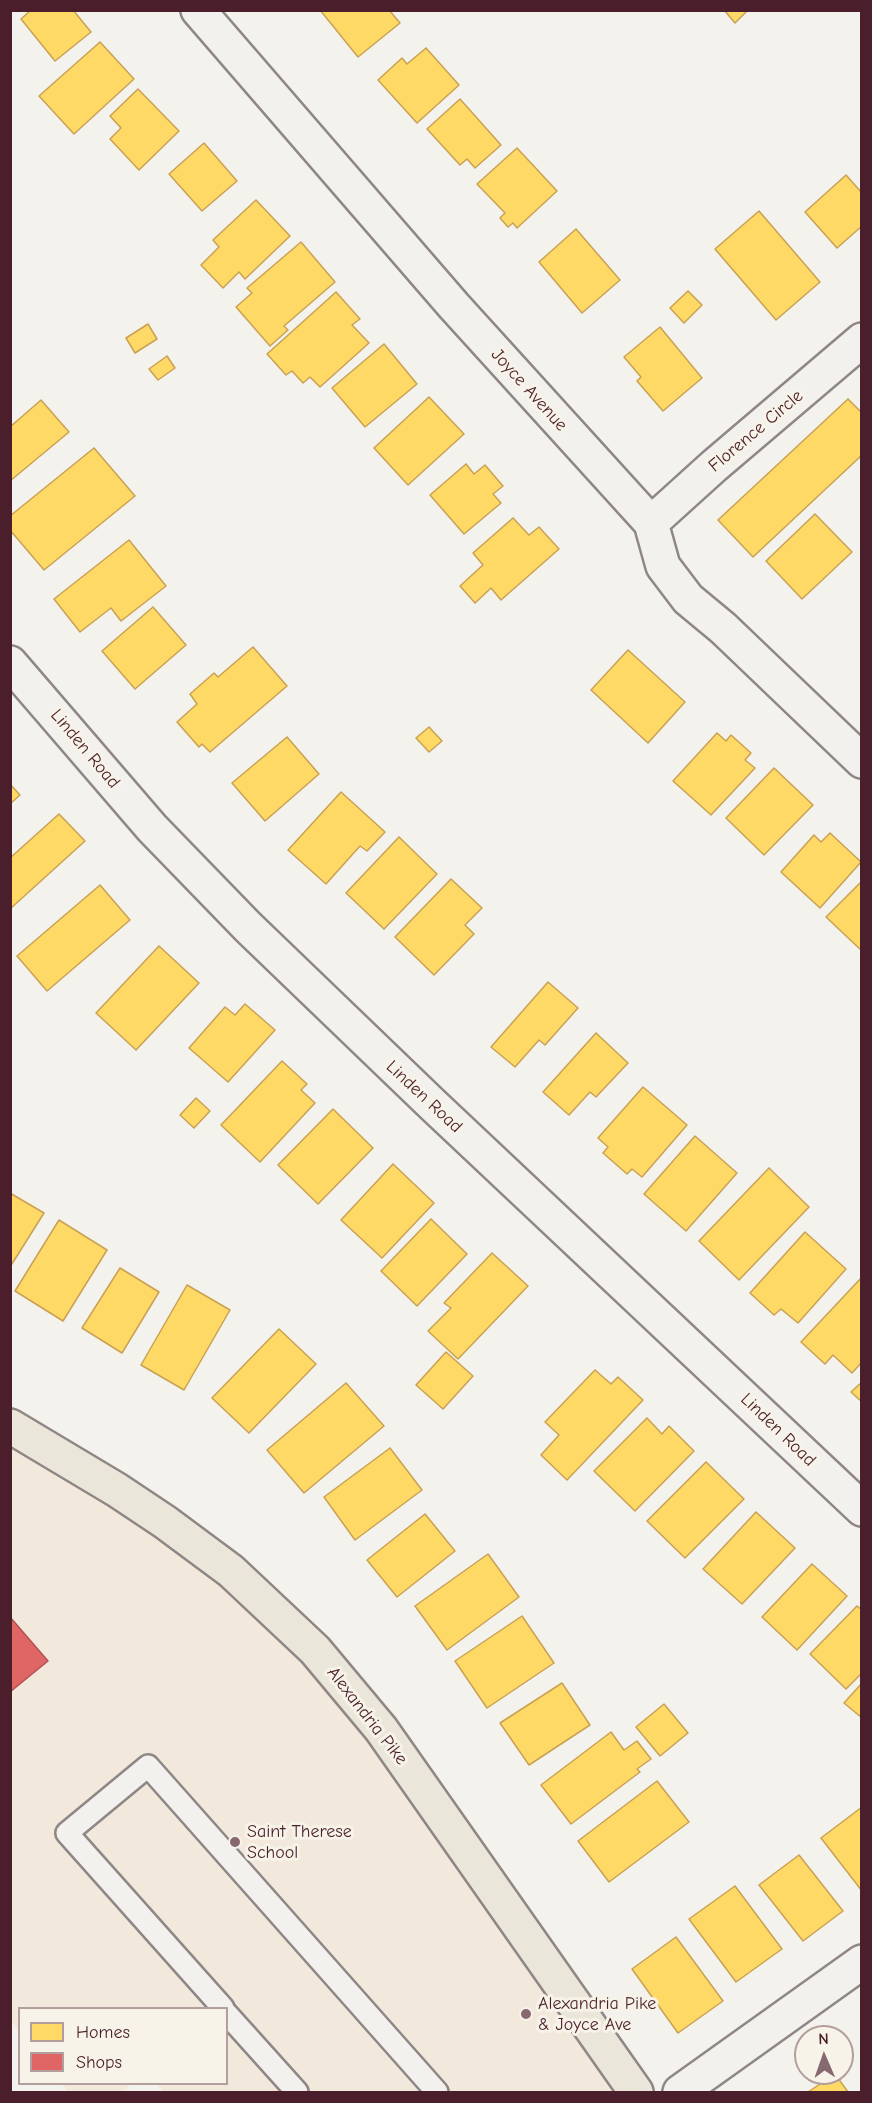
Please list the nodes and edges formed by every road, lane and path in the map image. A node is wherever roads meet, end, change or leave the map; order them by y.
1 (198, 10) edge
2 (861, 340) edge
3 (651, 523) junction
4 (10, 663) edge
5 (861, 761) edge
6 (10, 1426) edge
7 (861, 1509) edge
8 (861, 1962) edge
9 (222, 2007) edge
10 (228, 2015) edge
11 (430, 2090) edge
12 (297, 2092) edge
13 (636, 2092) edge
14 (680, 2092) edge

1 - 3 street, Joyce Avenue
2 - 3 street, Florence Circle
3 - 5 street, Joyce Avenue
4 - 7 street, Linden Road
6 - 13 main road, Alexandria Pike
8 - 14 street
9 - 11 lane
10 - 12 lane

